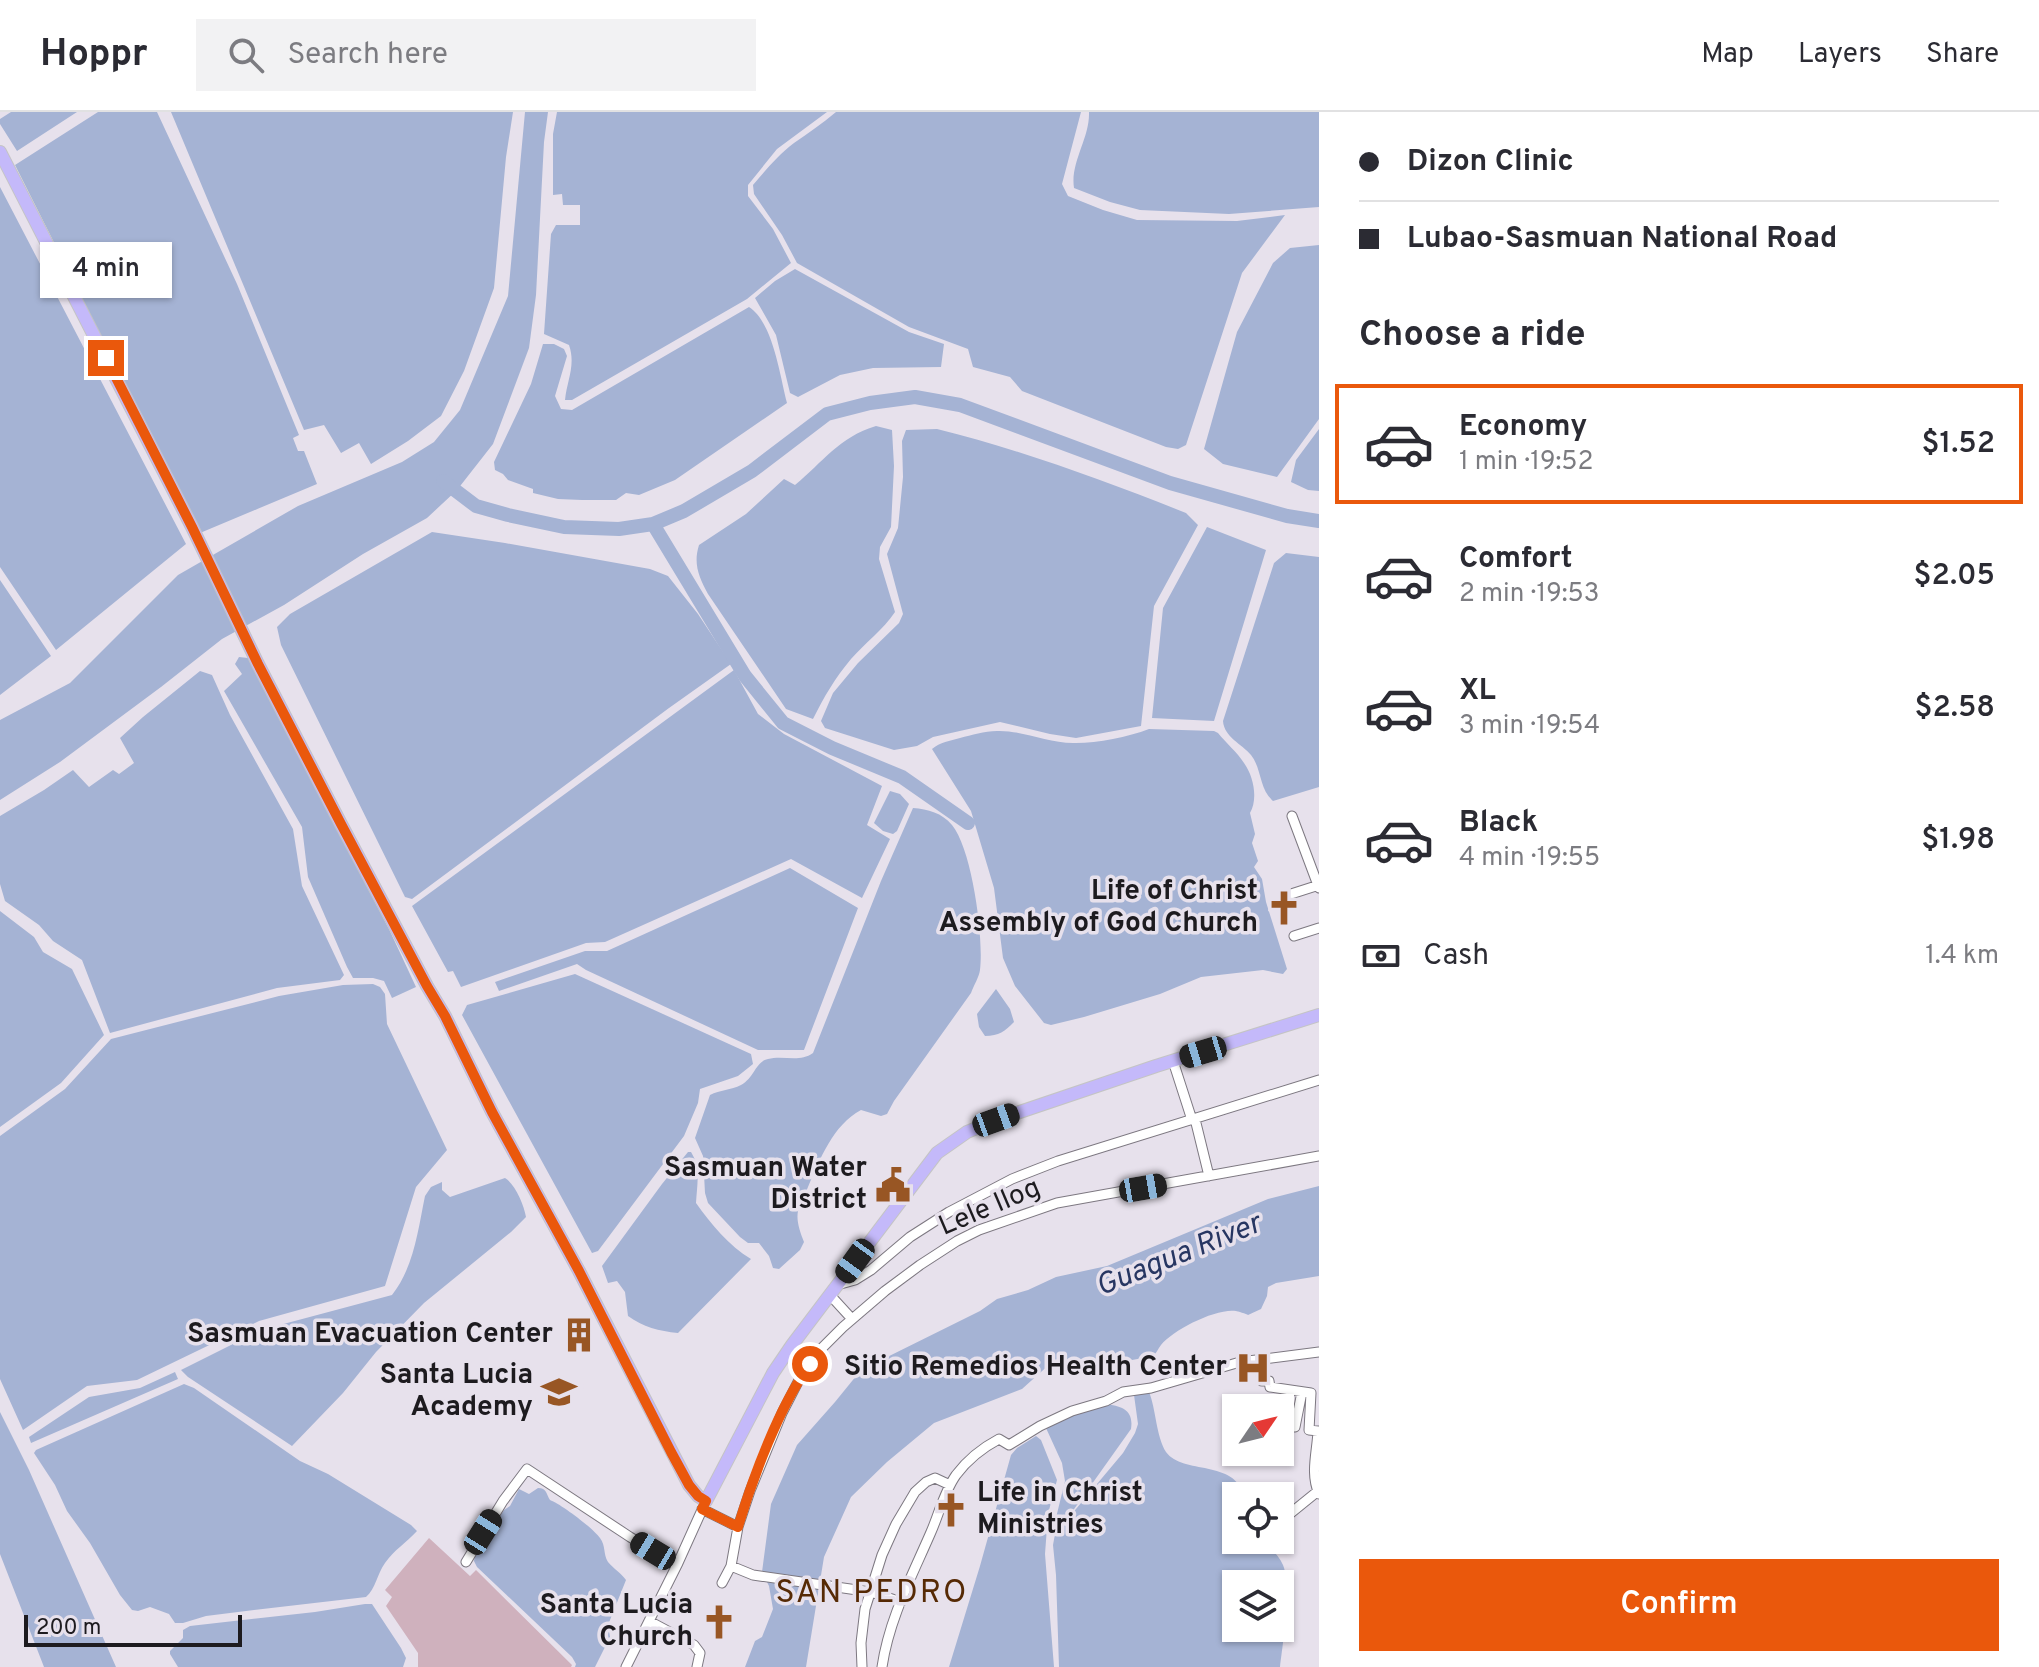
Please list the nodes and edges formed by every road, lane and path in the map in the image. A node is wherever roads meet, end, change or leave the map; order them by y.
1 (0, 152) edge
2 (1292, 816) dead end
3 (1319, 886) edge
4 (1291, 894) dead end
5 (1319, 928) edge
6 (1294, 936) dead end
7 (1319, 1015) edge
8 (1173, 1061) junction
9 (1319, 1080) edge
10 (1193, 1120) junction
11 (1319, 1156) edge
12 (1209, 1176) junction
13 (834, 1290) junction
14 (852, 1319) junction
15 (1319, 1352) edge
16 (1259, 1359) junction
17 (1311, 1394) edge
18 (1295, 1427) dead end
19 (1318, 1454) edge
20 (950, 1485) junction
21 (1318, 1492) edge
22 (704, 1505) junction
23 (1294, 1511) edge
24 (738, 1527) junction
25 (466, 1562) dead end
26 (677, 1565) junction
27 (731, 1566) junction
28 (722, 1583) dead end
29 (871, 1592) junction
30 (901, 1602) junction
31 (649, 1621) junction
32 (626, 1667) edge
33 (697, 1667) edge
34 (862, 1667) edge
35 (882, 1667) edge

1 - 22 main road
2 - 3 street
3 - 4 street
5 - 6 street
7 - 8 main road
8 - 10 street
8 - 13 main road
9 - 10 street
10 - 12 street
10 - 13 street
11 - 12 street, Lele Ilog
12 - 14 street, Lele Ilog
13 - 14 street
13 - 22 main road
14 - 24 street, Lele Ilog
15 - 16 street
16 - 17 street
16 - 20 street
17 - 18 street
17 - 19 street
19 - 21 street
20 - 29 street
20 - 30 street
21 - 23 street
22 - 24 street
22 - 26 street
24 - 27 street, Lele Ilog
25 - 26 street
26 - 31 street
27 - 28 street, Lele Ilog
27 - 29 street
29 - 30 street
29 - 34 street
30 - 35 street
31 - 32 street
31 - 33 street

